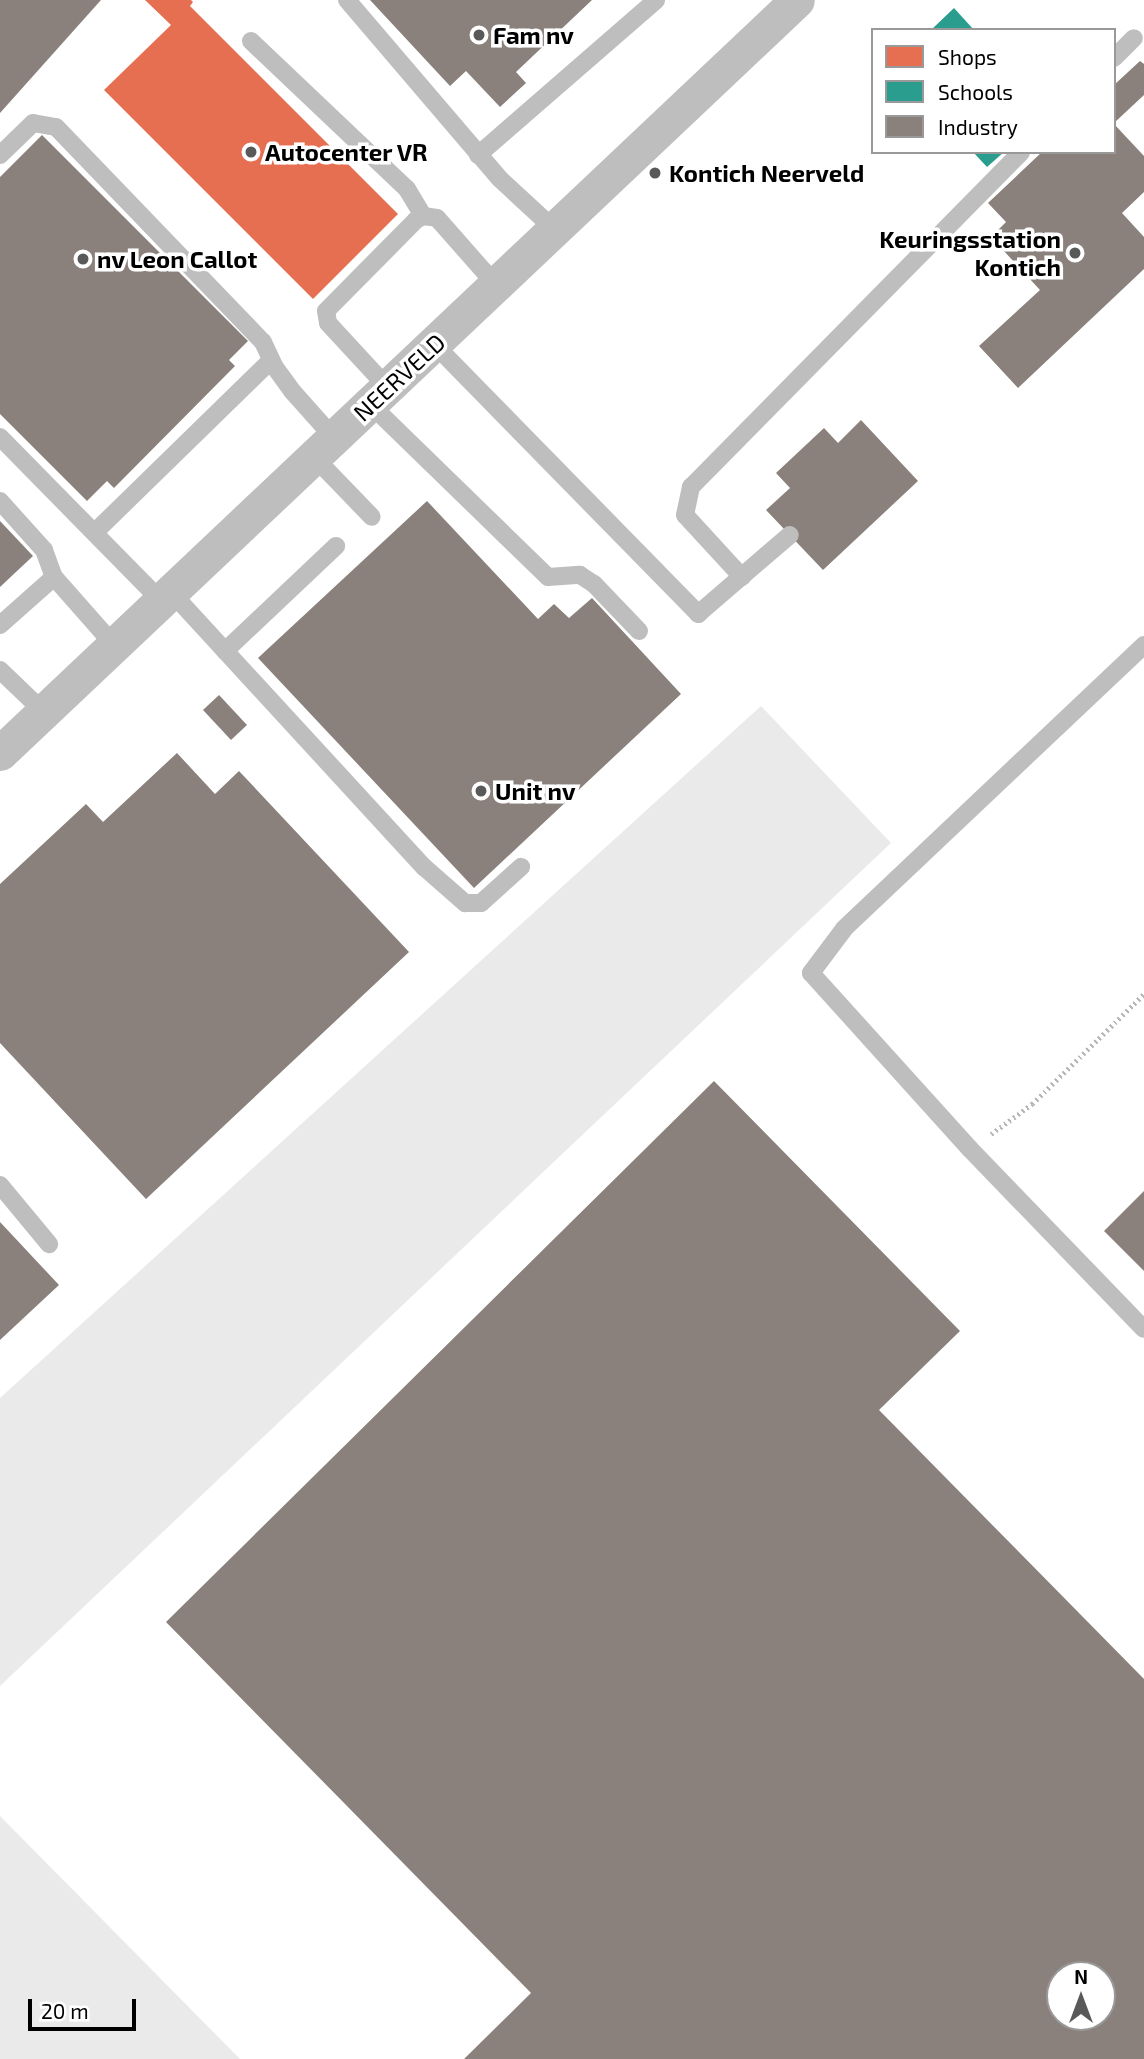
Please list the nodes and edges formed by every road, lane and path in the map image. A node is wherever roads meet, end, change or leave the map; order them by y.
1 (347, 0) edge
2 (656, 0) edge
3 (797, 0) edge
4 (1134, 38) dead end
5 (251, 41) dead end
6 (1116, 56) edge
7 (1019, 154) edge
8 (0, 155) edge
9 (478, 155) junction
10 (423, 216) junction
11 (555, 230) junction
12 (496, 285) junction
13 (434, 344) junction
14 (271, 360) junction
15 (379, 396) junction
16 (0, 438) edge
17 (324, 448) junction
18 (0, 501) edge
19 (372, 517) dead end
20 (95, 532) junction
21 (790, 535) dead end
22 (336, 546) dead end
23 (54, 577) junction
24 (742, 577) junction
25 (166, 596) junction
26 (0, 625) edge
27 (639, 631) dead end
28 (114, 645) junction
29 (1144, 645) edge
30 (225, 652) junction
31 (0, 670) edge
32 (44, 712) junction
33 (0, 753) edge
34 (520, 867) dead end
35 (1144, 994) edge
36 (970, 1149) junction
37 (0, 1185) edge
38 (49, 1244) dead end
39 (1144, 1329) edge

1 - 9 lane
2 - 9 lane
3 - 11 street, NEERVELD
4 - 6 lane
5 - 10 lane
7 - 24 lane
8 - 14 lane
9 - 11 lane
10 - 12 lane
10 - 15 lane
11 - 12 street, NEERVELD
12 - 13 street, NEERVELD
13 - 15 street, NEERVELD
13 - 24 lane
14 - 17 lane
14 - 20 lane
15 - 17 street, NEERVELD
15 - 27 lane
16 - 20 lane
17 - 19 lane
17 - 25 street, NEERVELD
18 - 23 lane
20 - 25 lane
21 - 24 lane
22 - 30 lane
23 - 26 lane
23 - 28 lane
25 - 28 street, NEERVELD
25 - 30 lane
28 - 32 street, NEERVELD
29 - 36 lane
30 - 34 lane
31 - 32 lane
32 - 33 street, NEERVELD
35 - 36 path
36 - 39 lane
37 - 38 lane

